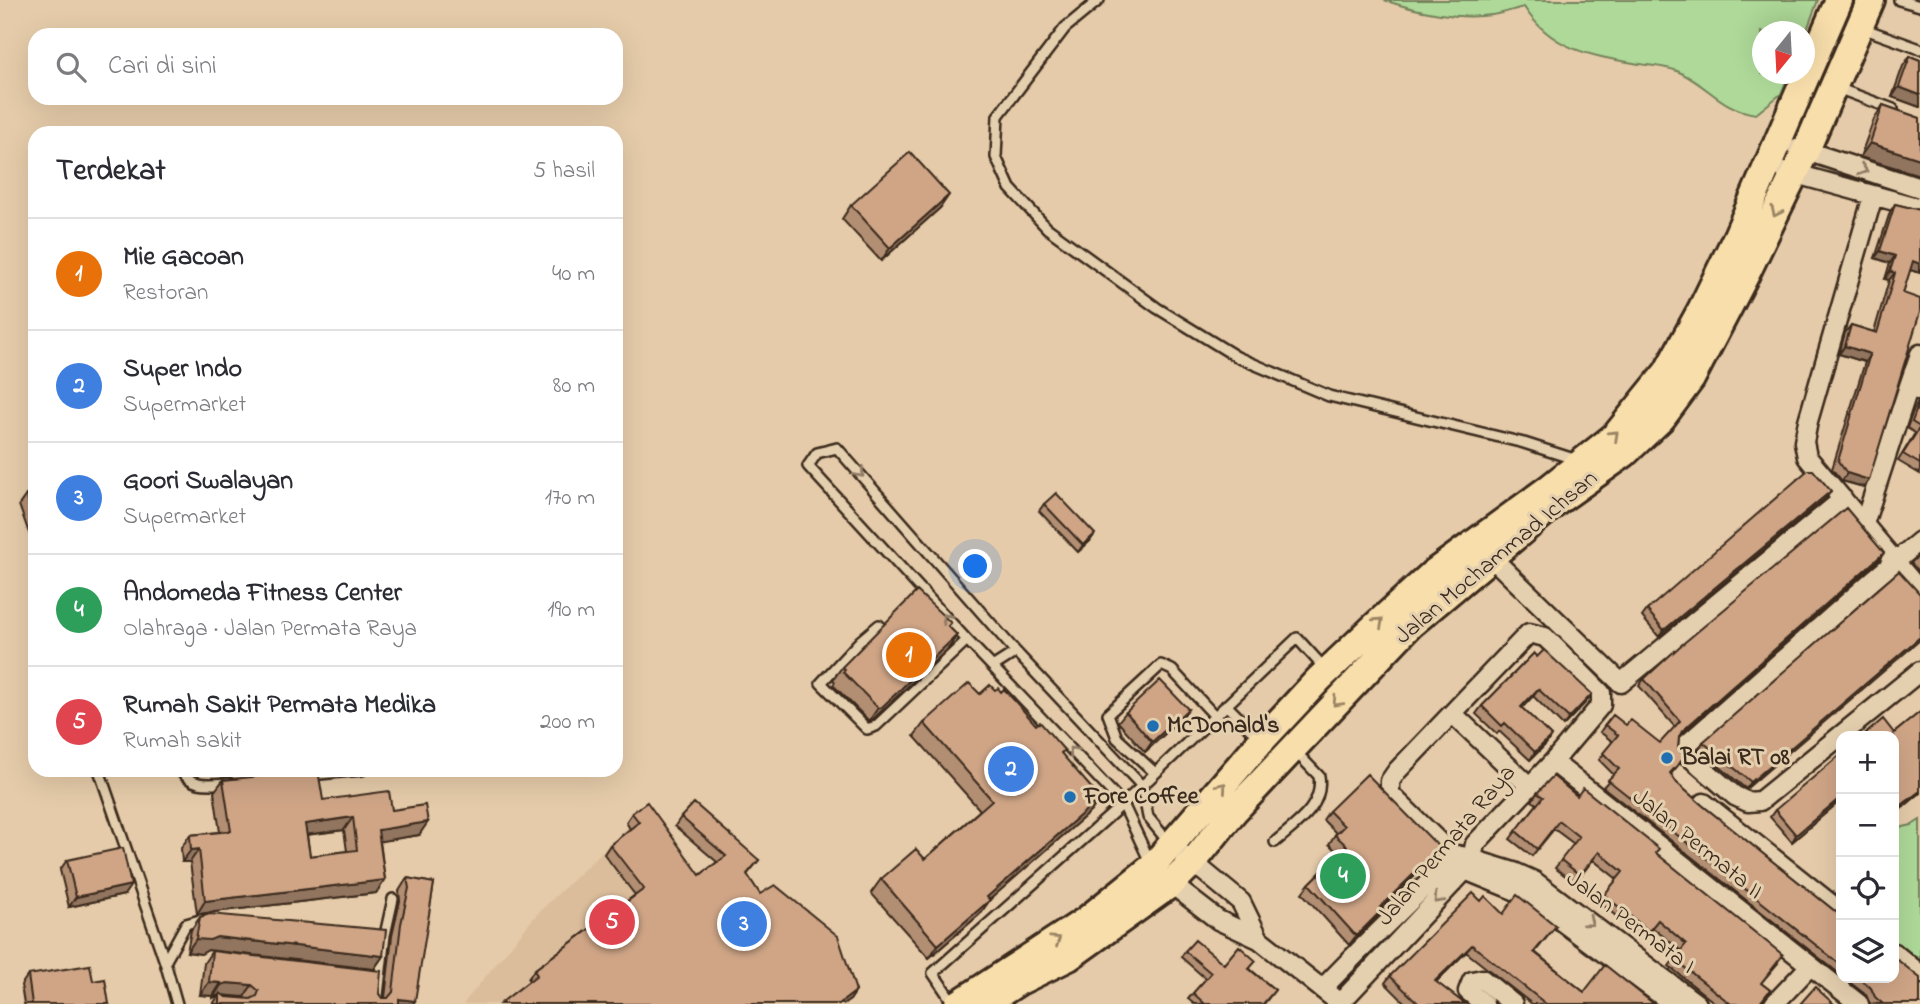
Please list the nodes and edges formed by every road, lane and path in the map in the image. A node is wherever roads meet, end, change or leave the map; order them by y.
1 (1099, 0) edge
2 (1839, 0) edge
3 (1871, 0) edge
4 (1899, 0) edge
5 (1920, 6) edge
6 (1858, 27) junction
7 (1920, 49) edge
8 (1833, 86) junction
9 (1908, 115) edge
10 (1806, 150) junction
11 (1774, 153) junction
12 (1794, 175) junction
13 (1920, 188) edge
14 (1873, 196) junction
15 (1920, 208) edge
16 (1920, 354) edge
17 (1915, 389) edge
18 (1582, 461) junction
19 (1843, 499) junction
20 (1864, 524) junction
21 (1920, 541) edge
22 (1492, 558) junction
23 (1896, 562) junction
24 (1441, 583) junction
25 (1920, 591) edge
26 (878, 625) dead end
27 (967, 640) junction
28 (1016, 652) junction
29 (994, 666) junction
30 (1327, 671) junction
31 (1920, 671) edge
32 (1226, 705) junction
33 (1453, 714) junction
34 (1214, 715) junction
35 (1261, 741) junction
36 (1293, 749) junction
37 (1553, 762) junction
38 (1154, 772) junction
39 (101, 777) edge
40 (185, 777) edge
41 (243, 781) edge
42 (1142, 786) junction
43 (1529, 786) junction
44 (1704, 803) edge
45 (1123, 804) junction
46 (1275, 842) dead end
47 (1172, 845) junction
48 (1461, 856) junction
49 (1193, 862) junction
50 (1161, 875) junction
51 (393, 899) dead end
52 (1836, 908) edge
53 (213, 921) edge
54 (372, 933) edge
55 (385, 934) junction
56 (1259, 939) junction
57 (1899, 957) edge
58 (166, 962) junction
59 (1810, 966) junction
60 (1642, 971) junction
61 (1920, 974) edge
62 (366, 975) edge
63 (379, 977) junction
64 (1322, 989) junction
65 (966, 1003) edge
66 (1340, 1003) edge
67 (177, 1004) edge
68 (377, 1004) edge
69 (1484, 1004) edge
70 (1513, 1004) edge
71 (1674, 1004) edge
72 (1697, 1004) edge
73 (1774, 1004) edge
74 (1859, 1004) edge

1 - 18 lane
2 - 11 main road, Jalan Mochammad Ichsan
3 - 6 main road, Jalan Mochammad Ichsan
4 - 5 lane
6 - 7 lane
6 - 8 main road, Jalan Mochammad Ichsan
8 - 9 lane
8 - 10 main road, Jalan Mochammad Ichsan
10 - 11 street
10 - 12 main road, Jalan Mochammad Ichsan
10 -> 13 street
11 - 12 street
18 -> 11 main road, Jalan Mochammad Ichsan
12 - 14 street
12 -> 22 main road, Jalan Mochammad Ichsan
14 - 15 street
14 - 19 street
16 - 17 street
17 - 20 street
18 - 24 main road, Jalan Mochammad Ichsan
19 - 20 street
19 - 22 street
20 - 23 street
21 - 23 street
22 - 24 main road, Jalan Mochammad Ichsan
23 - 25 street
23 - 31 street
30 -> 24 main road, Jalan Mochammad Ichsan
24 -> 36 main road, Jalan Mochammad Ichsan
26 - 27 lane
27 -> 28 lane
27 - 29 lane
28 - 29 lane
28 - 42 lane
45 -> 29 lane
30 - 32 lane
30 - 35 main road, Jalan Mochammad Ichsan
32 - 34 lane
32 - 35 lane
33 - 37 street, Jalan Permata Raya
33 - 43 street
33 - 48 street, Jalan Permata Raya
34 - 38 lane
34 - 38 lane
47 -> 35 main road, Jalan Mochammad Ichsan
36 - 46 lane
36 - 49 main road, Jalan Mochammad Ichsan
37 - 43 street, Jalan Permata Raya
37 - 59 street, Jalan Permata II
38 - 42 lane
39 - 58 lane
40 - 41 lane
42 - 45 lane
42 - 47 lane
43 - 48 street, Jalan Permata Raya
44 - 52 street
45 - 50 lane
45 - 65 lane
47 - 49 street
47 - 50 main road, Jalan Mochammad Ichsan
48 - 60 street, Jalan Permata I
48 - 64 street, Jalan Permata Raya
48 -> 66 street, Jalan Permata Raya
49 - 50 main road, Jalan Mochammad Ichsan
49 - 56 street
50 - 56 street
50 - 65 main road, Jalan Mochammad Ichsan
51 - 55 lane
53 - 58 lane
54 - 55 lane
55 - 63 lane
56 - 64 street
57 - 61 street
58 - 67 lane
59 - 73 street
59 - 74 street, Jalan Permata II
60 - 71 street, Jalan Permata I
60 - 72 street, Jalan Permata I
62 - 63 lane
63 - 68 lane
64 - 66 street
69 - 70 street

